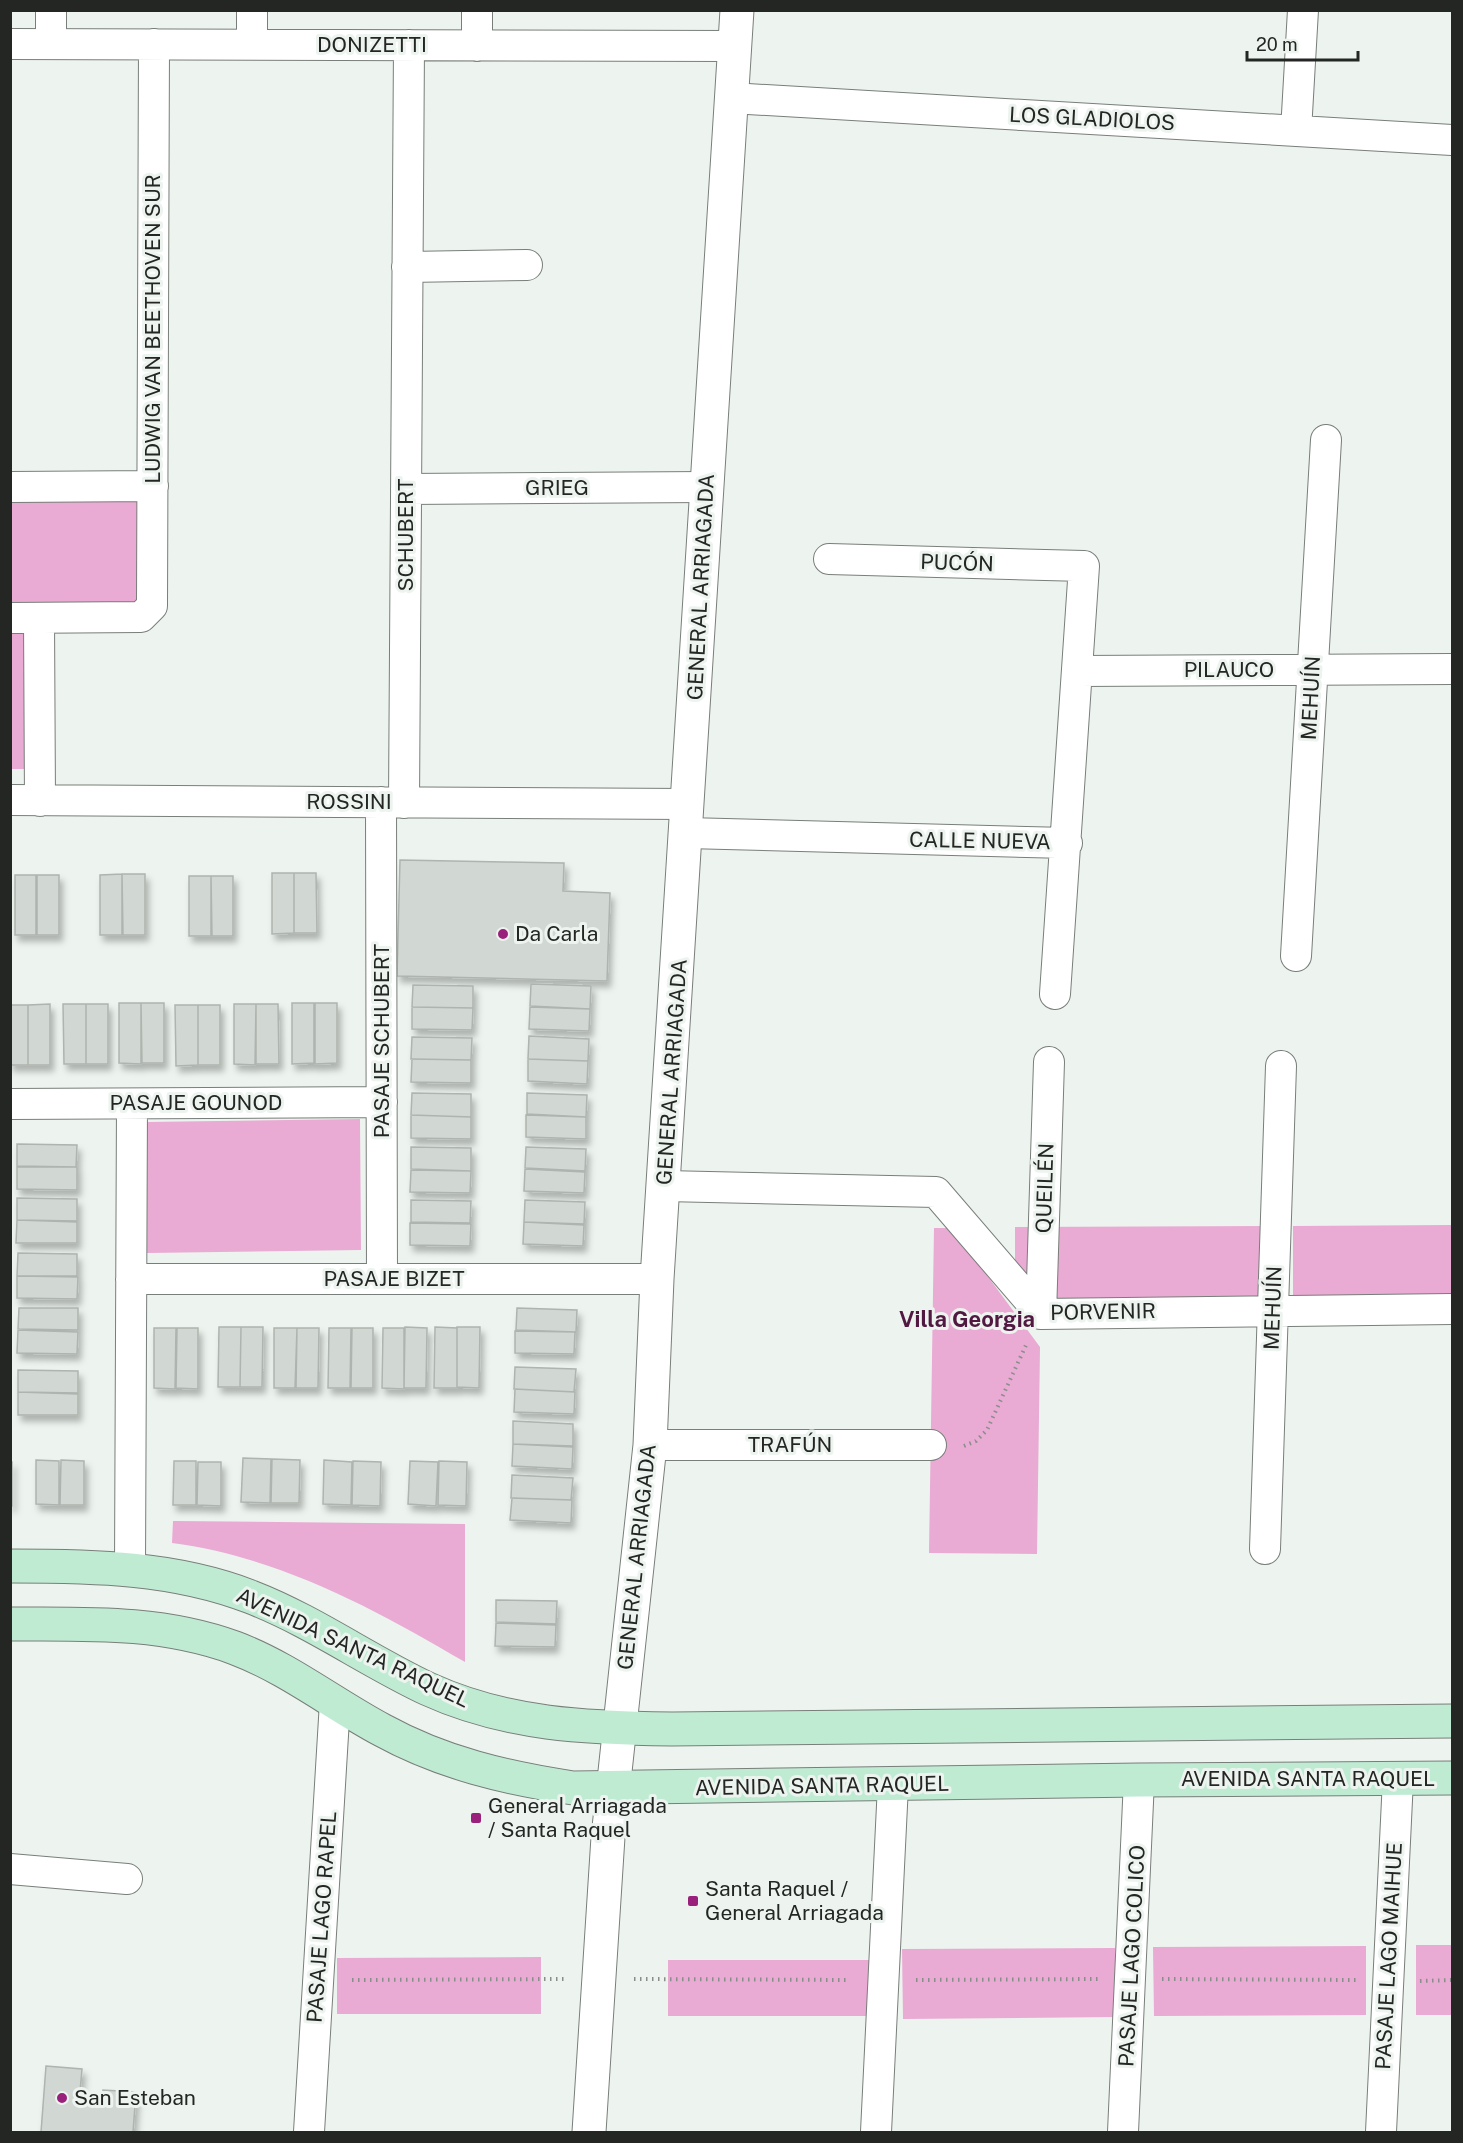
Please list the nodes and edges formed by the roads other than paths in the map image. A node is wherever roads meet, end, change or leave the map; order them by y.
1 (51, 10) edge
2 (252, 10) edge
3 (477, 10) edge
4 (736, 10) edge
5 (1303, 10) edge
6 (10, 44) edge
7 (51, 44) junction
8 (154, 44) junction
9 (252, 45) junction
10 (409, 45) junction
11 (477, 46) junction
12 (734, 46) junction
13 (731, 98) junction
14 (1296, 131) junction
15 (1452, 140) edge
16 (526, 265) dead end
17 (407, 267) junction
18 (1326, 440) dead end
19 (153, 486) junction
20 (10, 487) edge
21 (707, 487) junction
22 (406, 489) junction
23 (829, 559) dead end
24 (1084, 566) joint
25 (25, 618) edge
26 (1452, 669) edge
27 (1313, 670) junction
28 (1078, 671) junction
29 (25, 800) edge
30 (393, 803) junction
31 (688, 818) junction
32 (1067, 843) junction
33 (1296, 956) dead end
34 (1055, 994) dead end
35 (1049, 1062) dead end
36 (1281, 1066) dead end
37 (382, 1102) junction
38 (10, 1104) edge
39 (132, 1104) junction
40 (665, 1186) junction
41 (131, 1279) junction
42 (382, 1279) junction
43 (657, 1279) junction
44 (1452, 1309) edge
45 (1273, 1310) junction
46 (1041, 1314) junction
47 (931, 1445) road end
48 (650, 1446) junction
49 (1265, 1549) dead end
50 (10, 1566) edge
51 (130, 1568) junction
52 (10, 1624) edge
53 (335, 1702) junction
54 (1452, 1721) edge
55 (618, 1728) junction
56 (1452, 1778) edge
57 (1398, 1779) junction
58 (1139, 1780) junction
59 (893, 1785) junction
60 (612, 1789) junction
61 (10, 1869) edge
62 (127, 1879) dead end
63 (309, 2133) edge
64 (589, 2133) edge
65 (876, 2133) edge
66 (1124, 2133) edge
67 (1381, 2133) edge

1 - 7 street
2 - 9 street
3 - 11 street
4 - 12 street, GENERAL ARRIAGADA
5 - 14 street
6 - 7 street, DONIZETTI
7 - 8 street, DONIZETTI
8 - 9 street, DONIZETTI
8 - 19 street, LUDWIG VAN BEETHOVEN SUR
9 - 10 street, DONIZETTI
10 - 11 street, DONIZETTI
10 - 17 street, SCHUBERT
11 - 12 street, DONIZETTI
12 - 13 street, GENERAL ARRIAGADA
13 - 14 street, LOS GLADIOLOS
13 - 21 street, GENERAL ARRIAGADA
14 - 15 street, LOS GLADIOLOS
16 - 17 street
17 - 22 street, SCHUBERT
18 - 27 street, MEHUÍN
19 - 20 street
19 - 25 street, LUDWIG VAN BEETHOVEN SUR
21 - 22 street, GRIEG
21 - 31 street, GENERAL ARRIAGADA
22 - 30 street, SCHUBERT
23 - 24 street, PUCÓN
24 - 28 street, CALLE NUEVA
25 - 29 street
26 - 27 street, PILAUCO
27 - 28 street, PILAUCO
27 - 33 street, MEHUÍN
28 - 32 street, CALLE NUEVA
29 - 30 street, ROSSINI
30 - 31 street, ROSSINI
30 - 37 street, PASAJE SCHUBERT
31 - 32 street, CALLE NUEVA
31 - 40 street, GENERAL ARRIAGADA
32 - 34 street
35 - 46 street, QUEILÉN
36 - 45 street, MEHUÍN
37 - 39 street, PASAJE GOUNOD
37 - 42 street, PASAJE SCHUBERT
38 - 39 street, PASAJE GOUNOD
39 - 41 street
40 - 43 street, GENERAL ARRIAGADA
40 - 46 street, PORVENIR
41 - 42 street, PASAJE BIZET
41 - 51 street
42 - 43 street, PASAJE BIZET
43 - 48 street, GENERAL ARRIAGADA
44 - 45 street, PORVENIR
45 - 46 street, PORVENIR
45 - 49 street, MEHUÍN
47 - 48 street, TRAFÚN
48 - 55 street, GENERAL ARRIAGADA
50 - 51 main road, AVENIDA SANTA RAQUEL
51 - 55 main road, AVENIDA SANTA RAQUEL
52 - 53 main road, AVENIDA SANTA RAQUEL
53 - 60 main road, AVENIDA SANTA RAQUEL
53 - 63 street, PASAJE LAGO RAPEL
54 - 55 main road, AVENIDA SANTA RAQUEL
55 - 60 street, GENERAL ARRIAGADA
56 - 57 main road, AVENIDA SANTA RAQUEL
57 - 58 main road, AVENIDA SANTA RAQUEL
57 - 67 street, PASAJE LAGO MAIHUE
58 - 59 main road, AVENIDA SANTA RAQUEL
58 - 66 street, PASAJE LAGO COLICO
59 - 60 main road, AVENIDA SANTA RAQUEL
59 - 65 street
60 - 64 street, GENERAL ARRIAGADA
61 - 62 street

